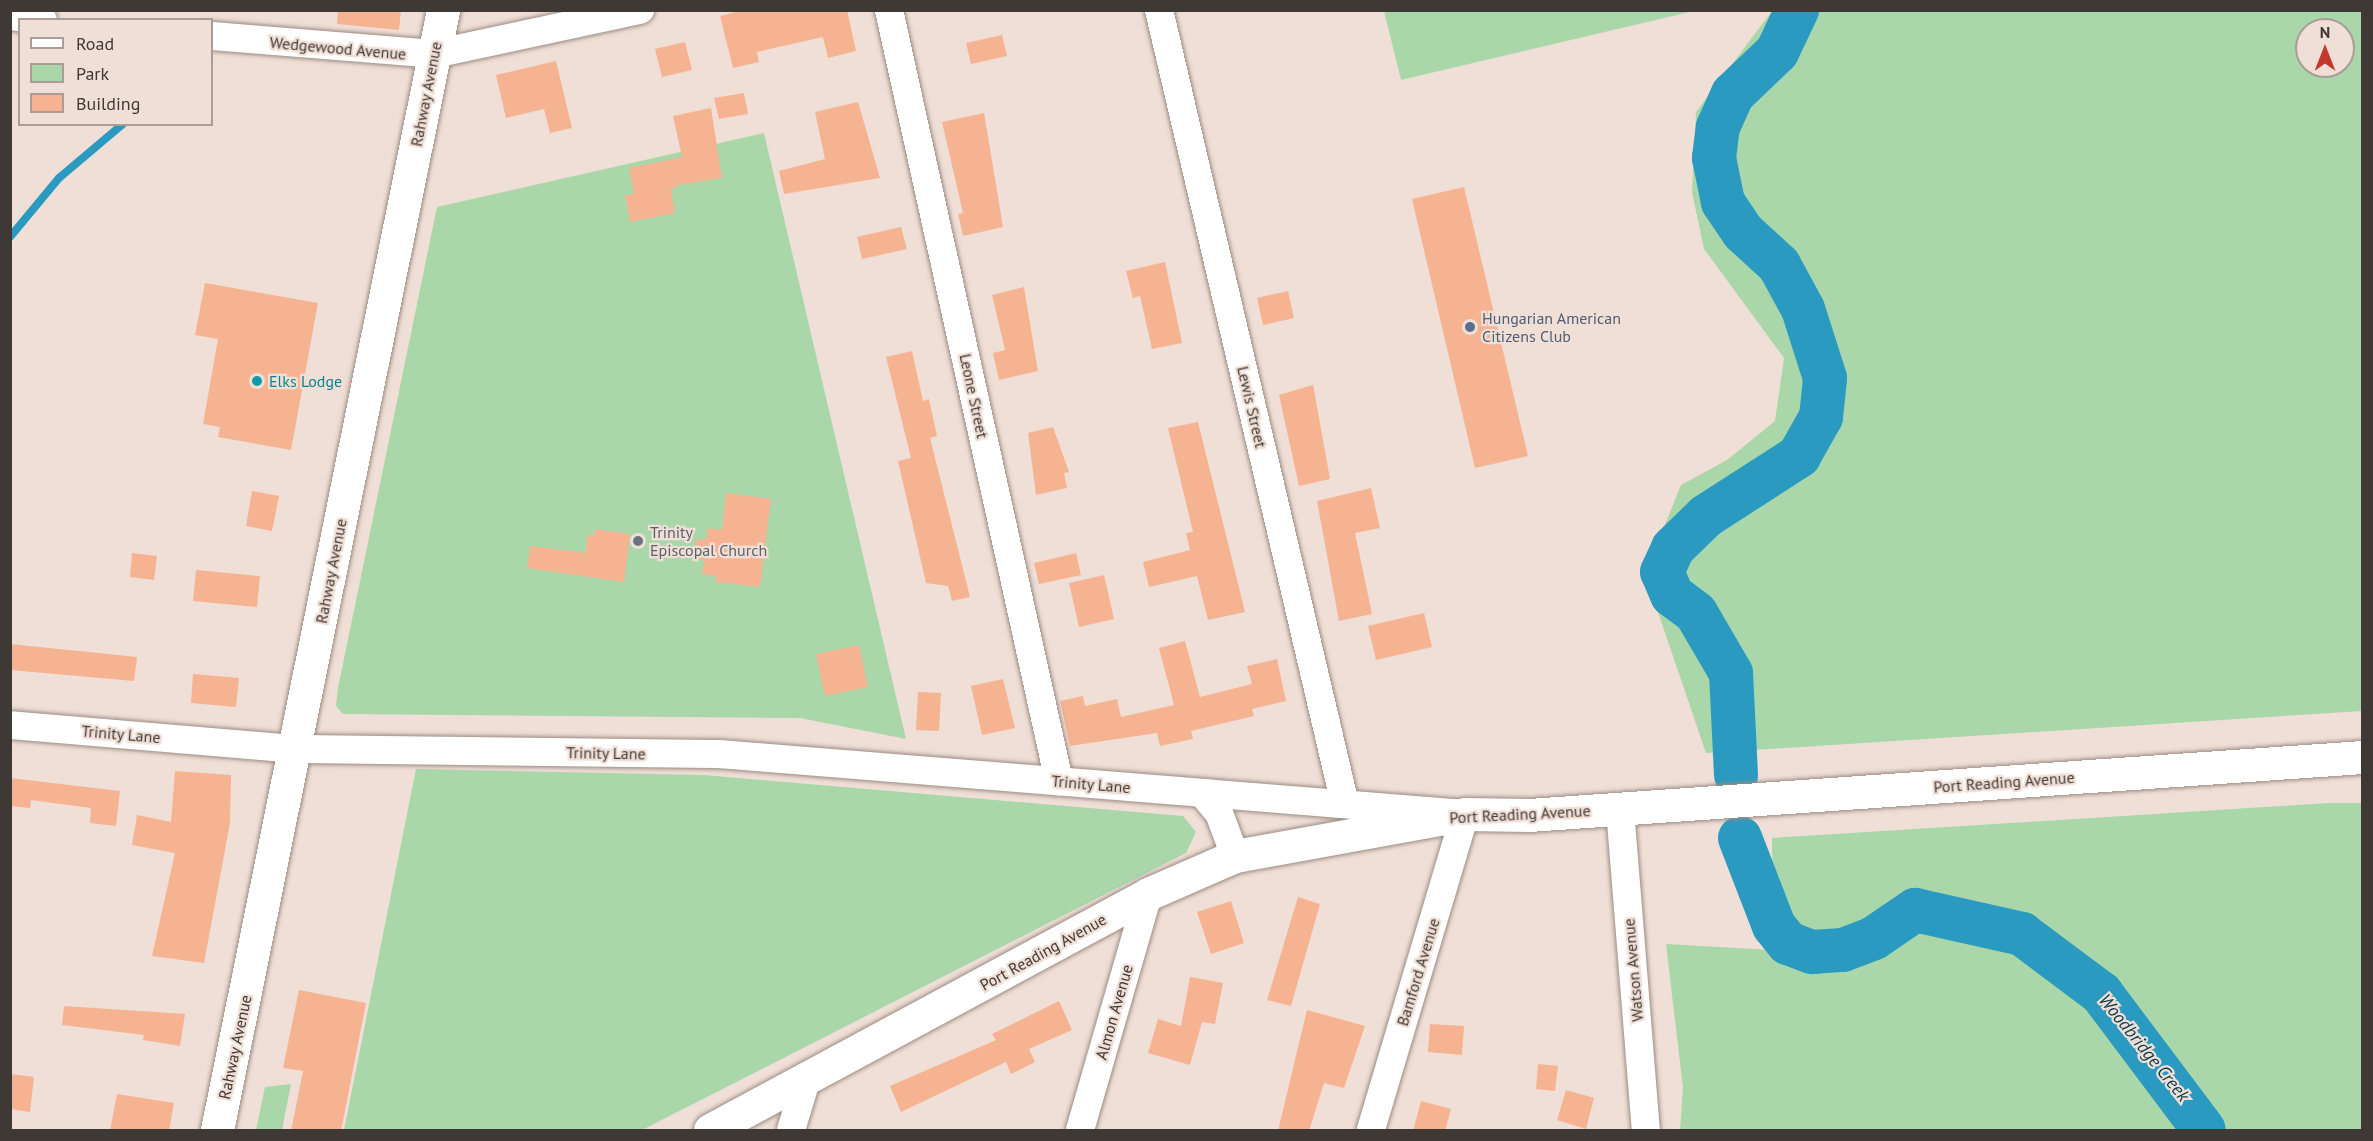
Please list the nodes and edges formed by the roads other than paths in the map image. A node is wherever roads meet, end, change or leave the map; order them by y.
1 (443, 10) edge
2 (640, 10) edge
3 (889, 10) edge
4 (1159, 10) edge
5 (10, 16) edge
6 (26, 18) edge
7 (213, 36) edge
8 (434, 54) junction
9 (10, 725) edge
10 (295, 749) junction
11 (2362, 757) edge
12 (1059, 781) junction
13 (1202, 793) junction
14 (1345, 804) junction
15 (1620, 809) junction
16 (1465, 814) junction
17 (1235, 856) junction
18 (1148, 894) junction
19 (805, 1084) junction
20 (217, 1131) edge
21 (710, 1131) edge
22 (791, 1131) edge
23 (1080, 1131) edge
24 (1371, 1131) edge
25 (1646, 1131) edge

1 - 8 main road, Rahway Avenue
2 - 8 street, Wedgewood Avenue
3 - 12 street, Leone Street
4 - 14 street, Lewis Street
5 - 6 street
7 - 8 street, Wedgewood Avenue
8 - 10 main road, Rahway Avenue
9 - 10 street, Trinity Lane
10 - 12 street, Trinity Lane
10 - 20 main road, Rahway Avenue
11 - 15 main road, Port Reading Avenue
12 - 13 street, Trinity Lane
13 - 14 street, Trinity Lane
13 - 17 street
14 - 16 street, Trinity Lane
15 - 16 main road, Port Reading Avenue
15 - 25 street, Watson Avenue
16 - 17 main road, Port Reading Avenue
16 - 24 street, Bamford Avenue
17 - 18 main road, Port Reading Avenue
18 - 19 main road, Port Reading Avenue
18 - 23 street, Almon Avenue
19 - 21 main road, Port Reading Avenue
19 - 22 street

